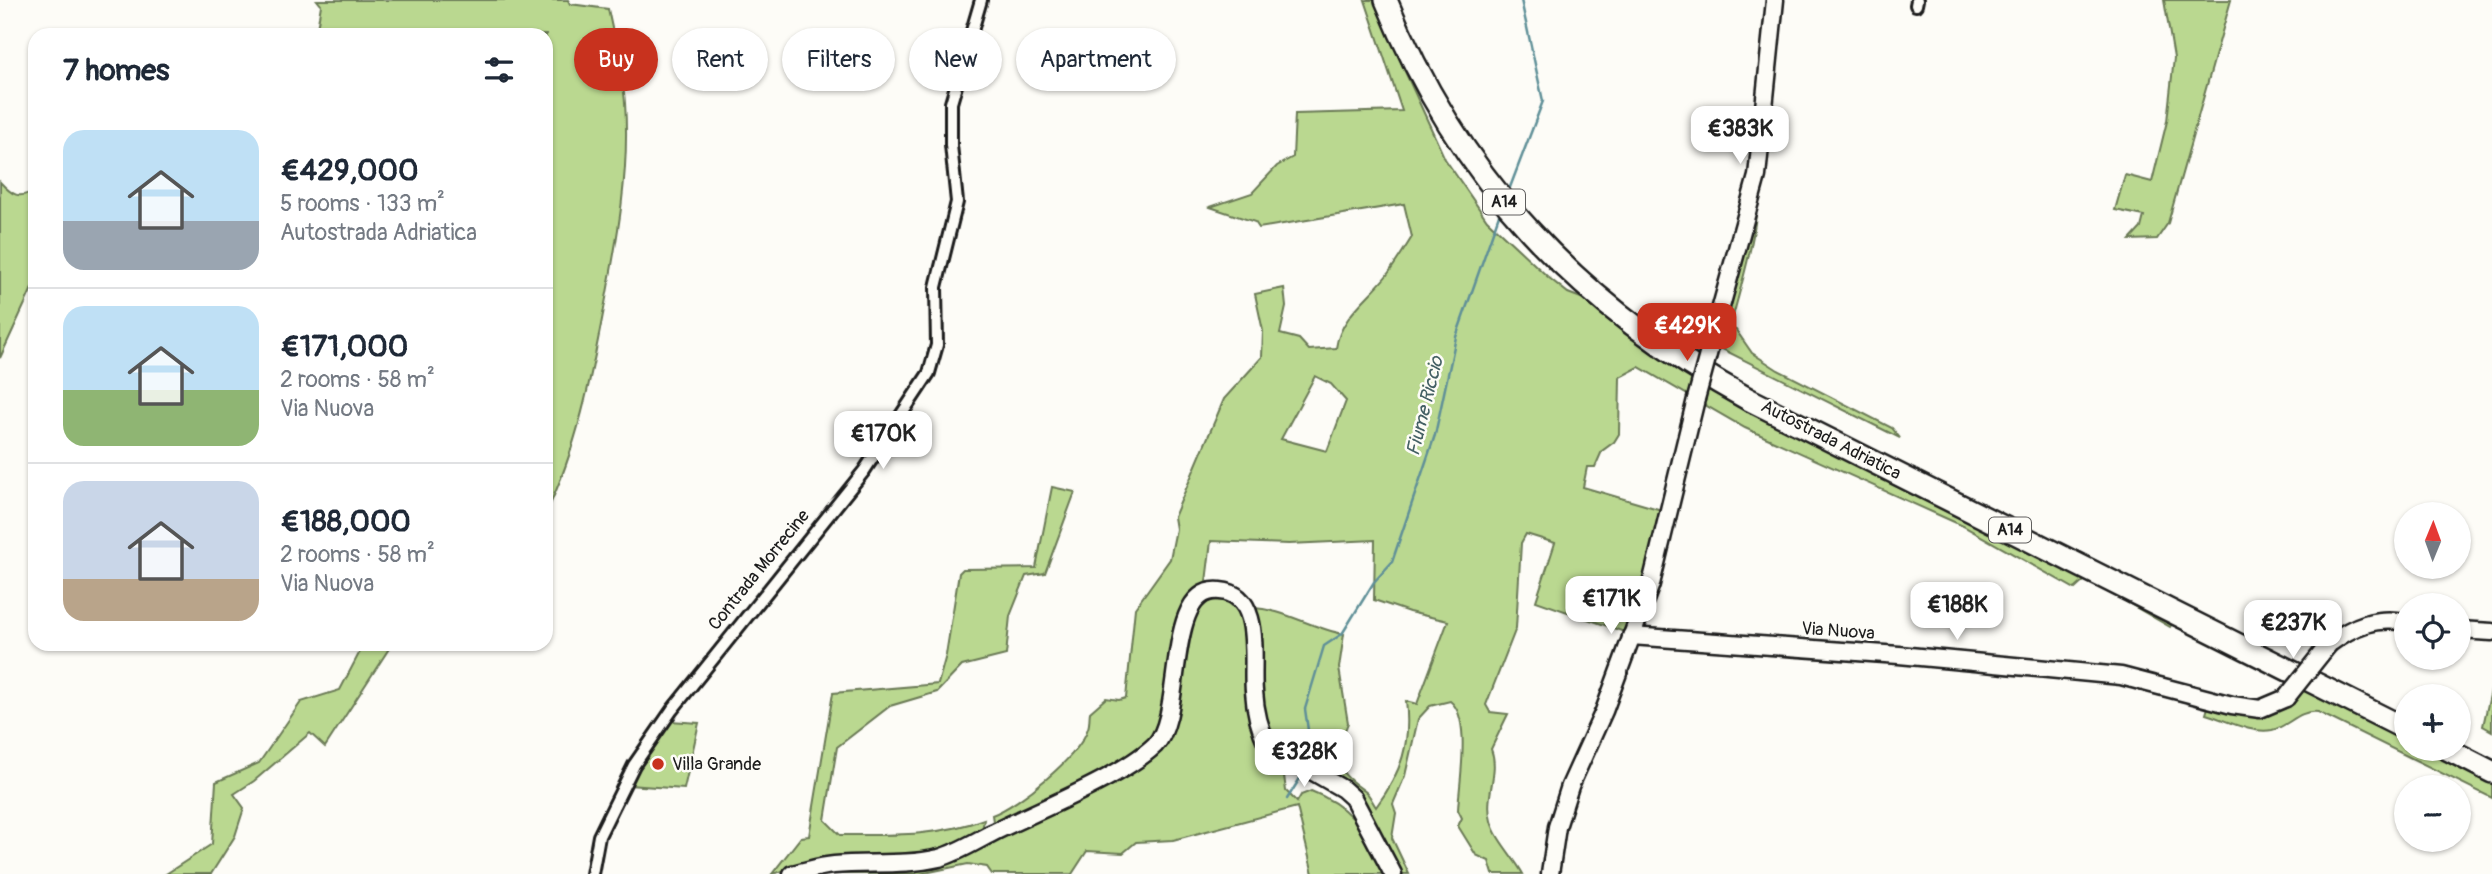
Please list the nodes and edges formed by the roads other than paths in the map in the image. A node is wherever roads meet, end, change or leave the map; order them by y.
1 (981, 0) edge
2 (1386, 0) edge
3 (1400, 0) edge
4 (1775, 0) edge
5 (1420, 59) junction
6 (1627, 313) junction
7 (2394, 620) edge
8 (2471, 630) edge
9 (2492, 632) edge
10 (1631, 636) junction
11 (2394, 708) edge
12 (2394, 723) edge
13 (2471, 746) edge
14 (2492, 757) edge
15 (2470, 761) edge
16 (2492, 772) edge
17 (592, 874) edge
18 (792, 874) edge
19 (1393, 874) edge
20 (1550, 874) edge

1 - 17 street, Contrada Morrecine
2 - 5 highway, Autostrada Adriatica / A14
3 - 5 highway, Autostrada Adriatica / A14
4 - 10 street, bridge
5 - 6 highway, Autostrada Adriatica / A14
6 - 11 highway, Autostrada Adriatica / A14
6 - 12 highway, Autostrada Adriatica / A14
7 - 10 street, Via Nuova, bridge
8 - 9 street
10 - 20 street
13 - 14 highway
15 - 16 highway
18 - 19 street

